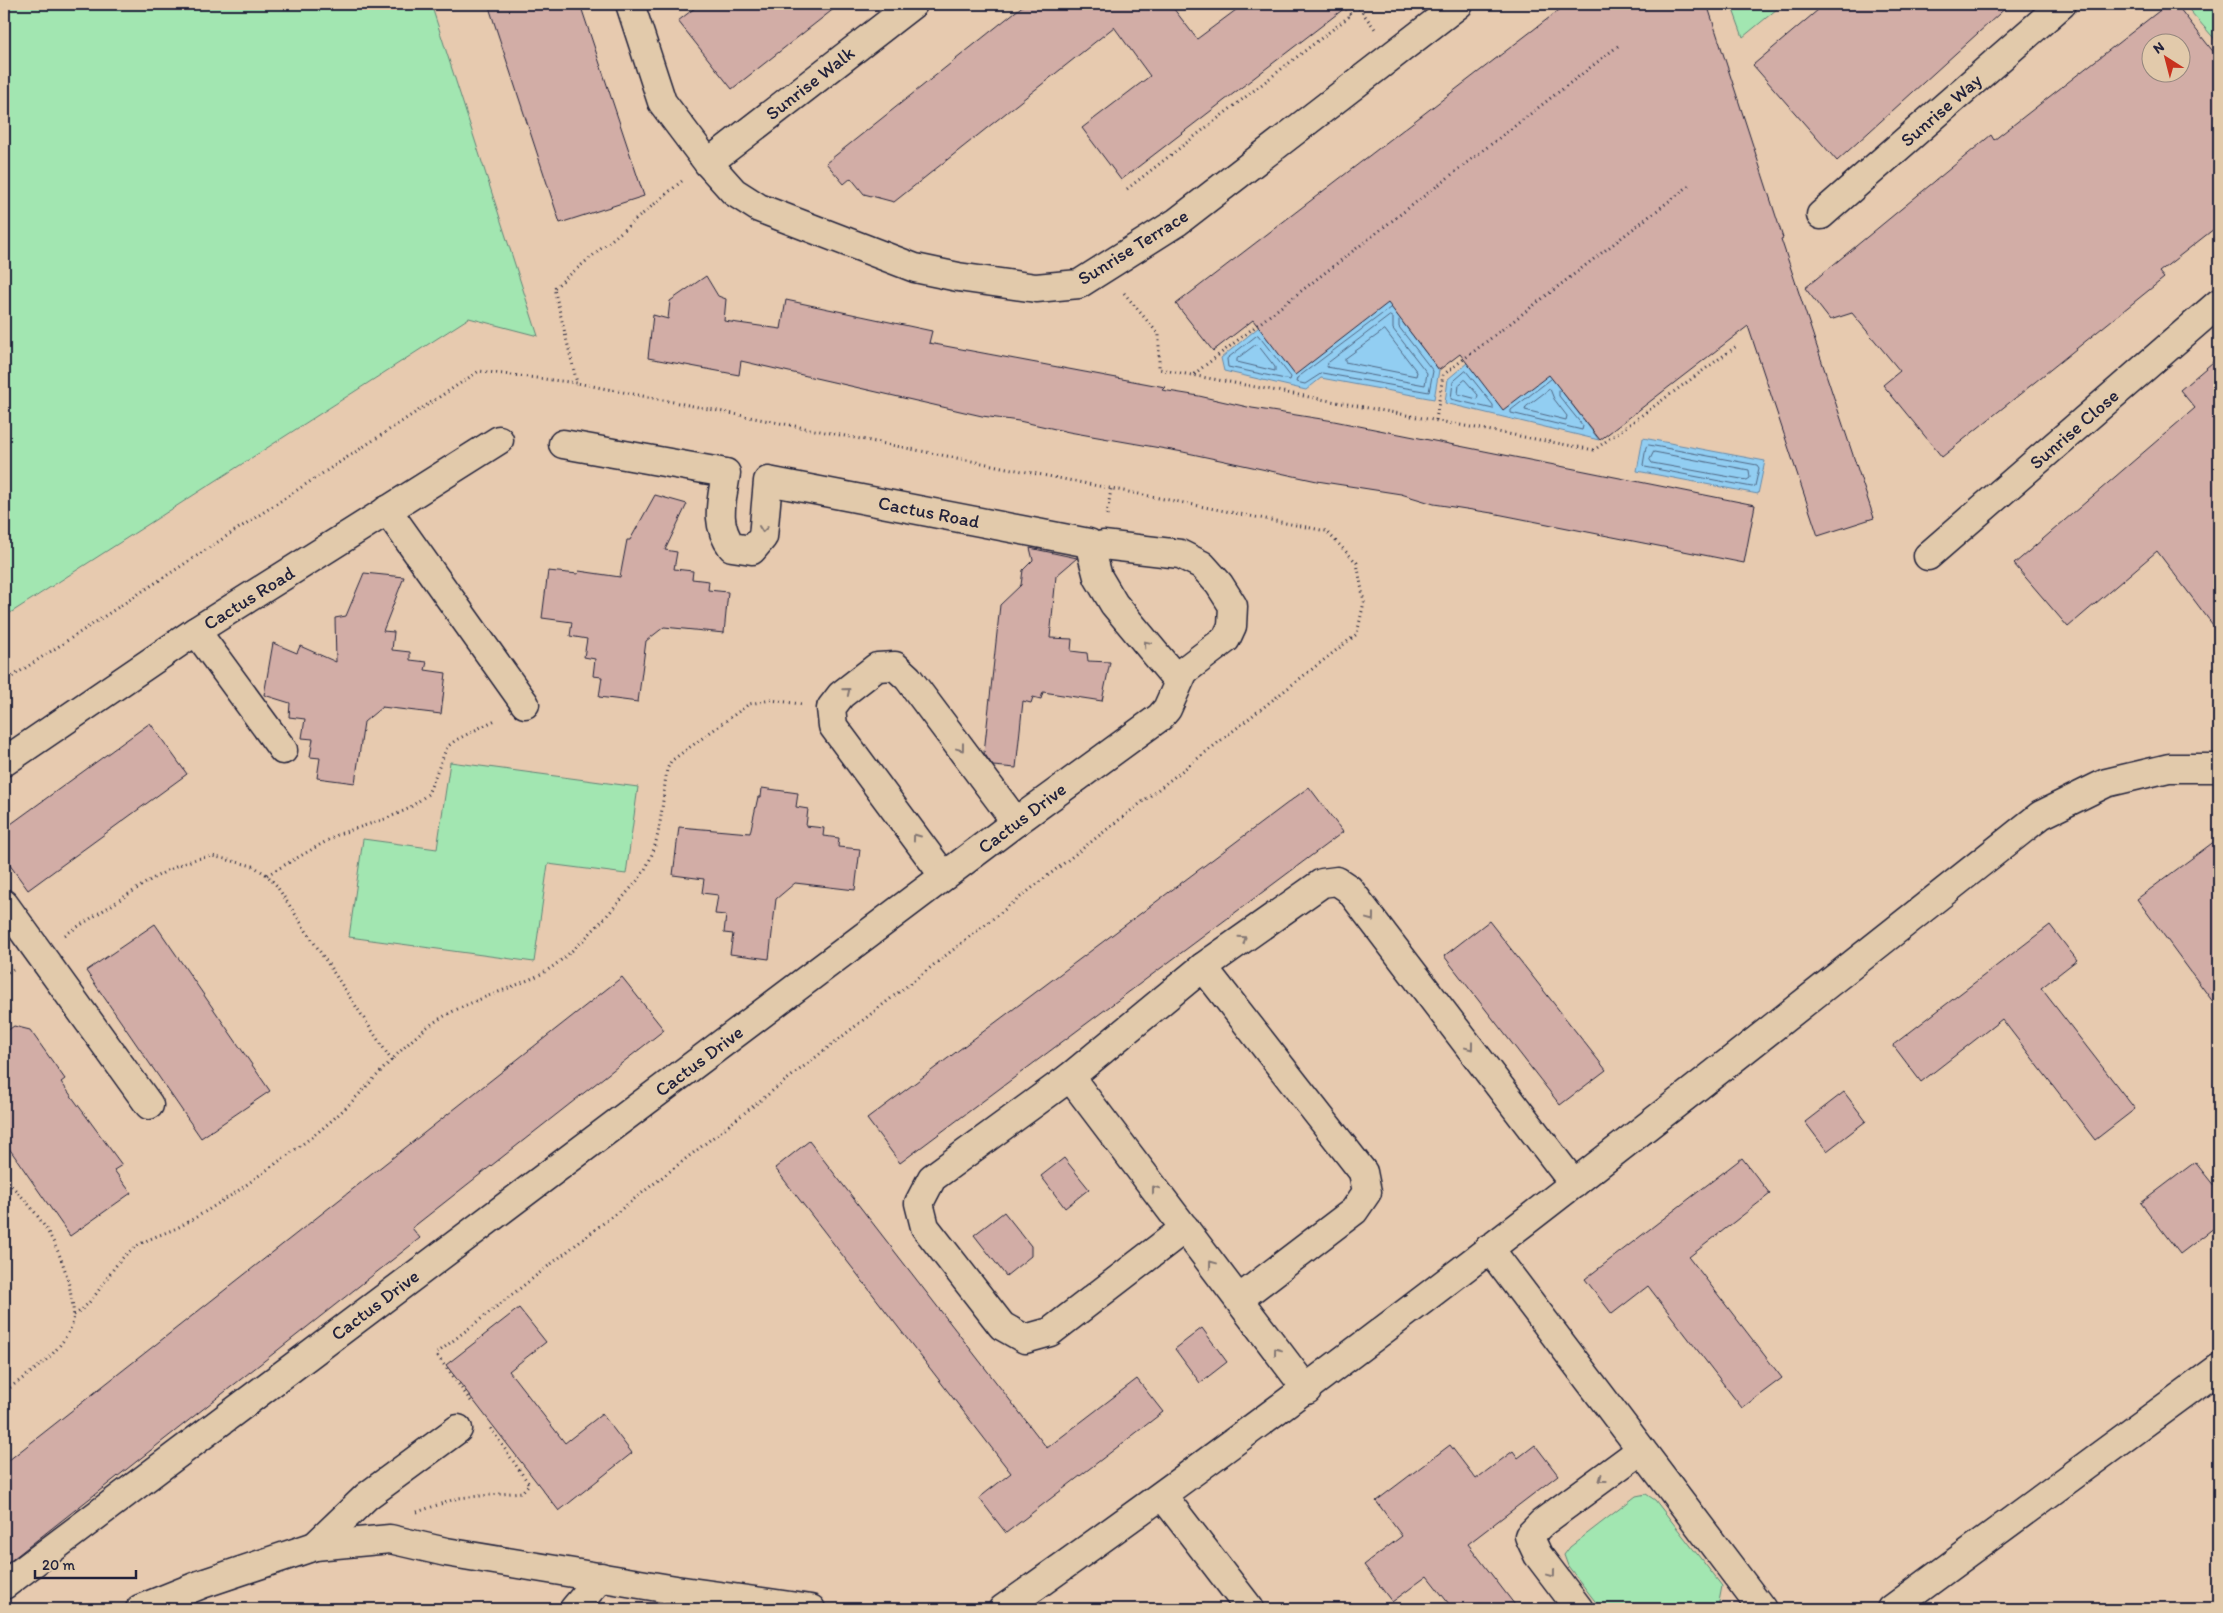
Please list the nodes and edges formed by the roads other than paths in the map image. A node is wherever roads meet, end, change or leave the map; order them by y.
1 (630, 4) edge
2 (913, 4) edge
3 (1458, 4) edge
4 (2062, 4) edge
5 (708, 163) junction
6 (1821, 216) dead end
7 (2219, 303) edge
8 (499, 440) dead end
9 (563, 444) dead end
10 (387, 510) junction
11 (1096, 544) junction
12 (1928, 556) dead end
13 (196, 631) junction
14 (1178, 681) junction
15 (525, 704) road end
16 (283, 750) dead end
17 (4, 762) edge
18 (2219, 768) edge
19 (1016, 822) junction
20 (944, 876) junction
21 (4, 904) edge
22 (1203, 967) junction
23 (1070, 1077) junction
24 (149, 1105) dead end
25 (1574, 1184) junction
26 (1185, 1228) junction
27 (1490, 1248) junction
28 (1239, 1299) junction
29 (2219, 1368) edge
30 (1307, 1390) junction
31 (458, 1429) dead end
32 (1641, 1450) junction
33 (1163, 1496) junction
34 (315, 1546) junction
35 (601, 1578) junction
36 (4, 1585) edge
37 (140, 1609) edge
38 (574, 1609) edge
39 (811, 1609) edge
40 (1003, 1609) edge
41 (1250, 1609) edge
42 (1579, 1609) edge
43 (1761, 1609) edge
44 (1892, 1609) edge

1 - 5 street
2 - 5 street, Sunrise Walk
3 - 5 street, Sunrise Terrace
4 - 6 street, Sunrise Way
7 - 12 street, Sunrise Close
8 - 10 street, Cactus Road
11 -> 9 street, Cactus Road
10 - 13 street, Cactus Road
10 - 15 street
14 -> 11 street
11 - 14 street, Cactus Drive
13 - 16 street
13 - 17 street, Cactus Road
14 - 19 street, Cactus Drive
18 - 25 street
19 - 20 street, Cactus Drive
20 -> 19 street
20 - 36 street, Cactus Drive
21 - 24 street
22 - 23 street
22 -> 25 street
22 - 28 street
26 -> 23 street
23 - 26 street
25 - 27 street
28 -> 26 street
27 - 30 street
27 - 32 street
30 -> 28 street
29 - 44 street
30 - 33 street
31 - 34 street
32 -> 42 street
32 - 43 street
33 - 40 street
33 - 41 street
34 - 35 street
34 - 37 street
35 - 38 street
35 - 39 street

